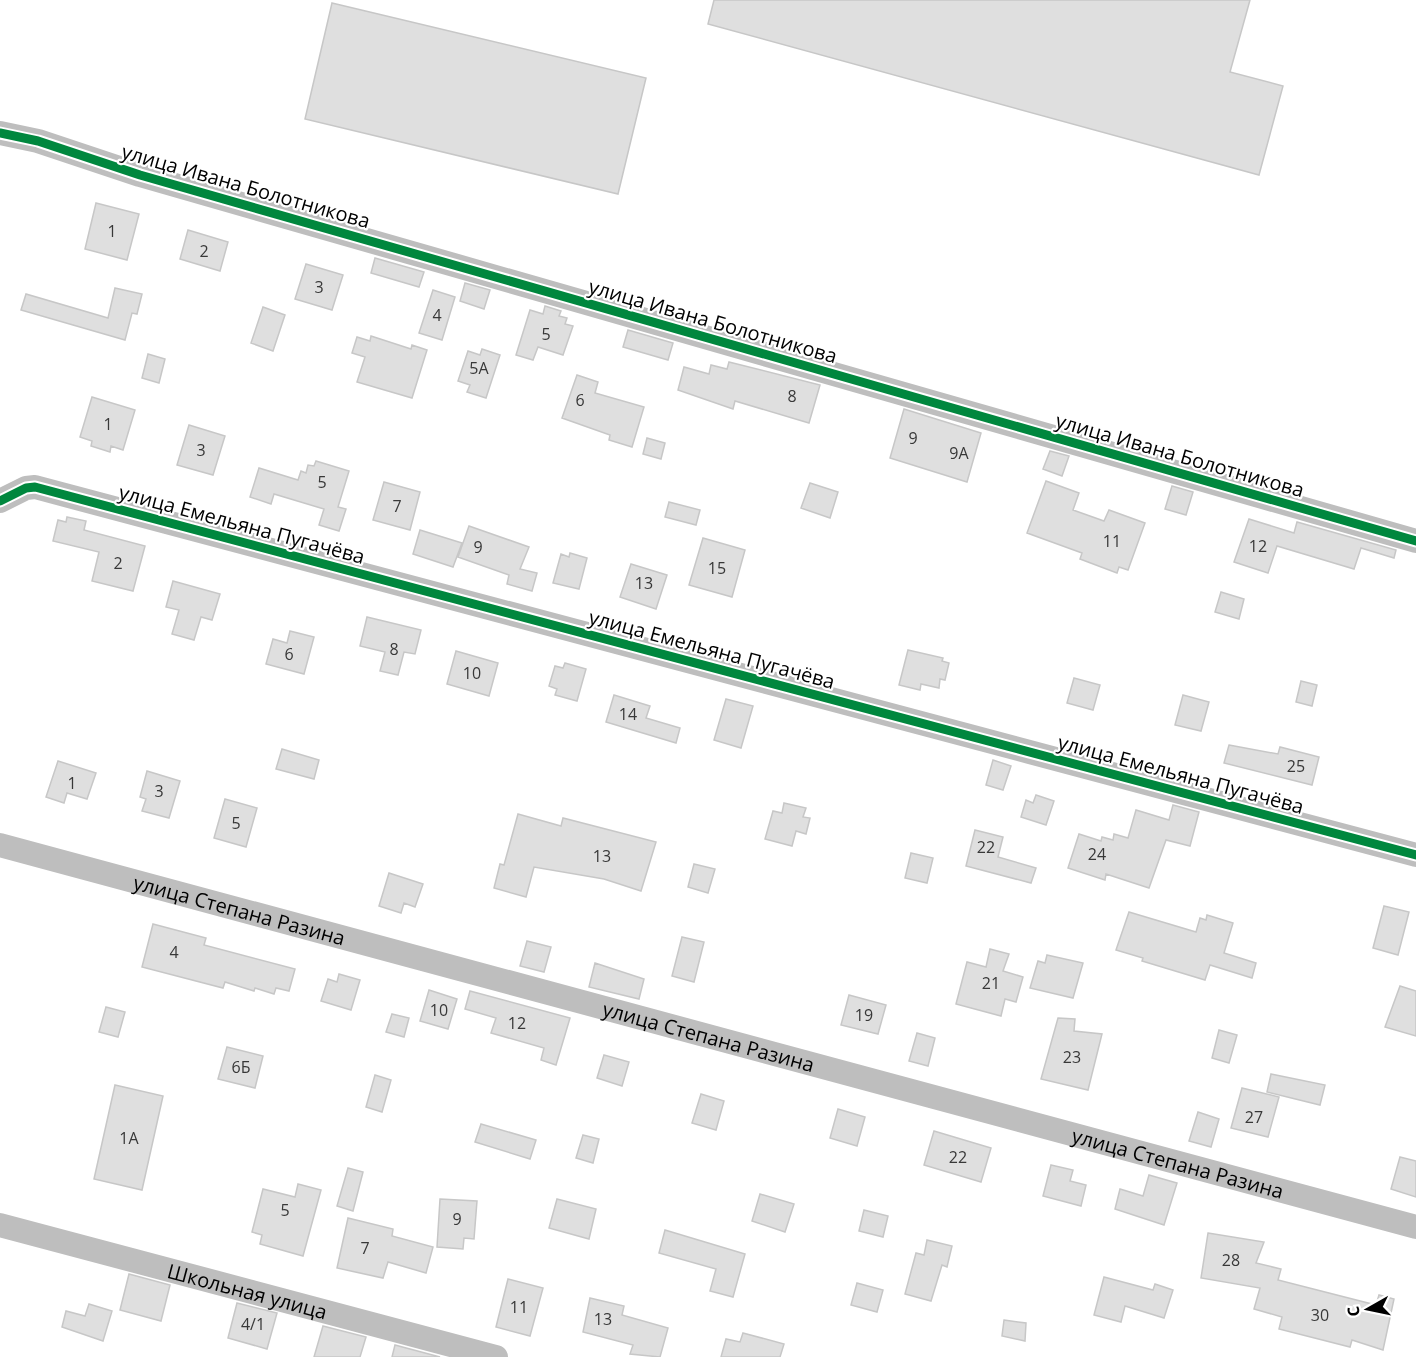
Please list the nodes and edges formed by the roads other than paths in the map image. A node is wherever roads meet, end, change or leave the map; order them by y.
1 (0, 133) edge
2 (0, 501) edge
3 (1416, 541) edge
4 (0, 845) edge
5 (1416, 855) edge
6 (0, 1225) edge
7 (1416, 1227) edge
8 (496, 1357) edge

1 - 3 street, улица Ивана Болотникова
2 - 5 street, улица Емельяна Пугачёва
4 - 7 street, улица Степана Разина
6 - 8 street, Школьная улица

